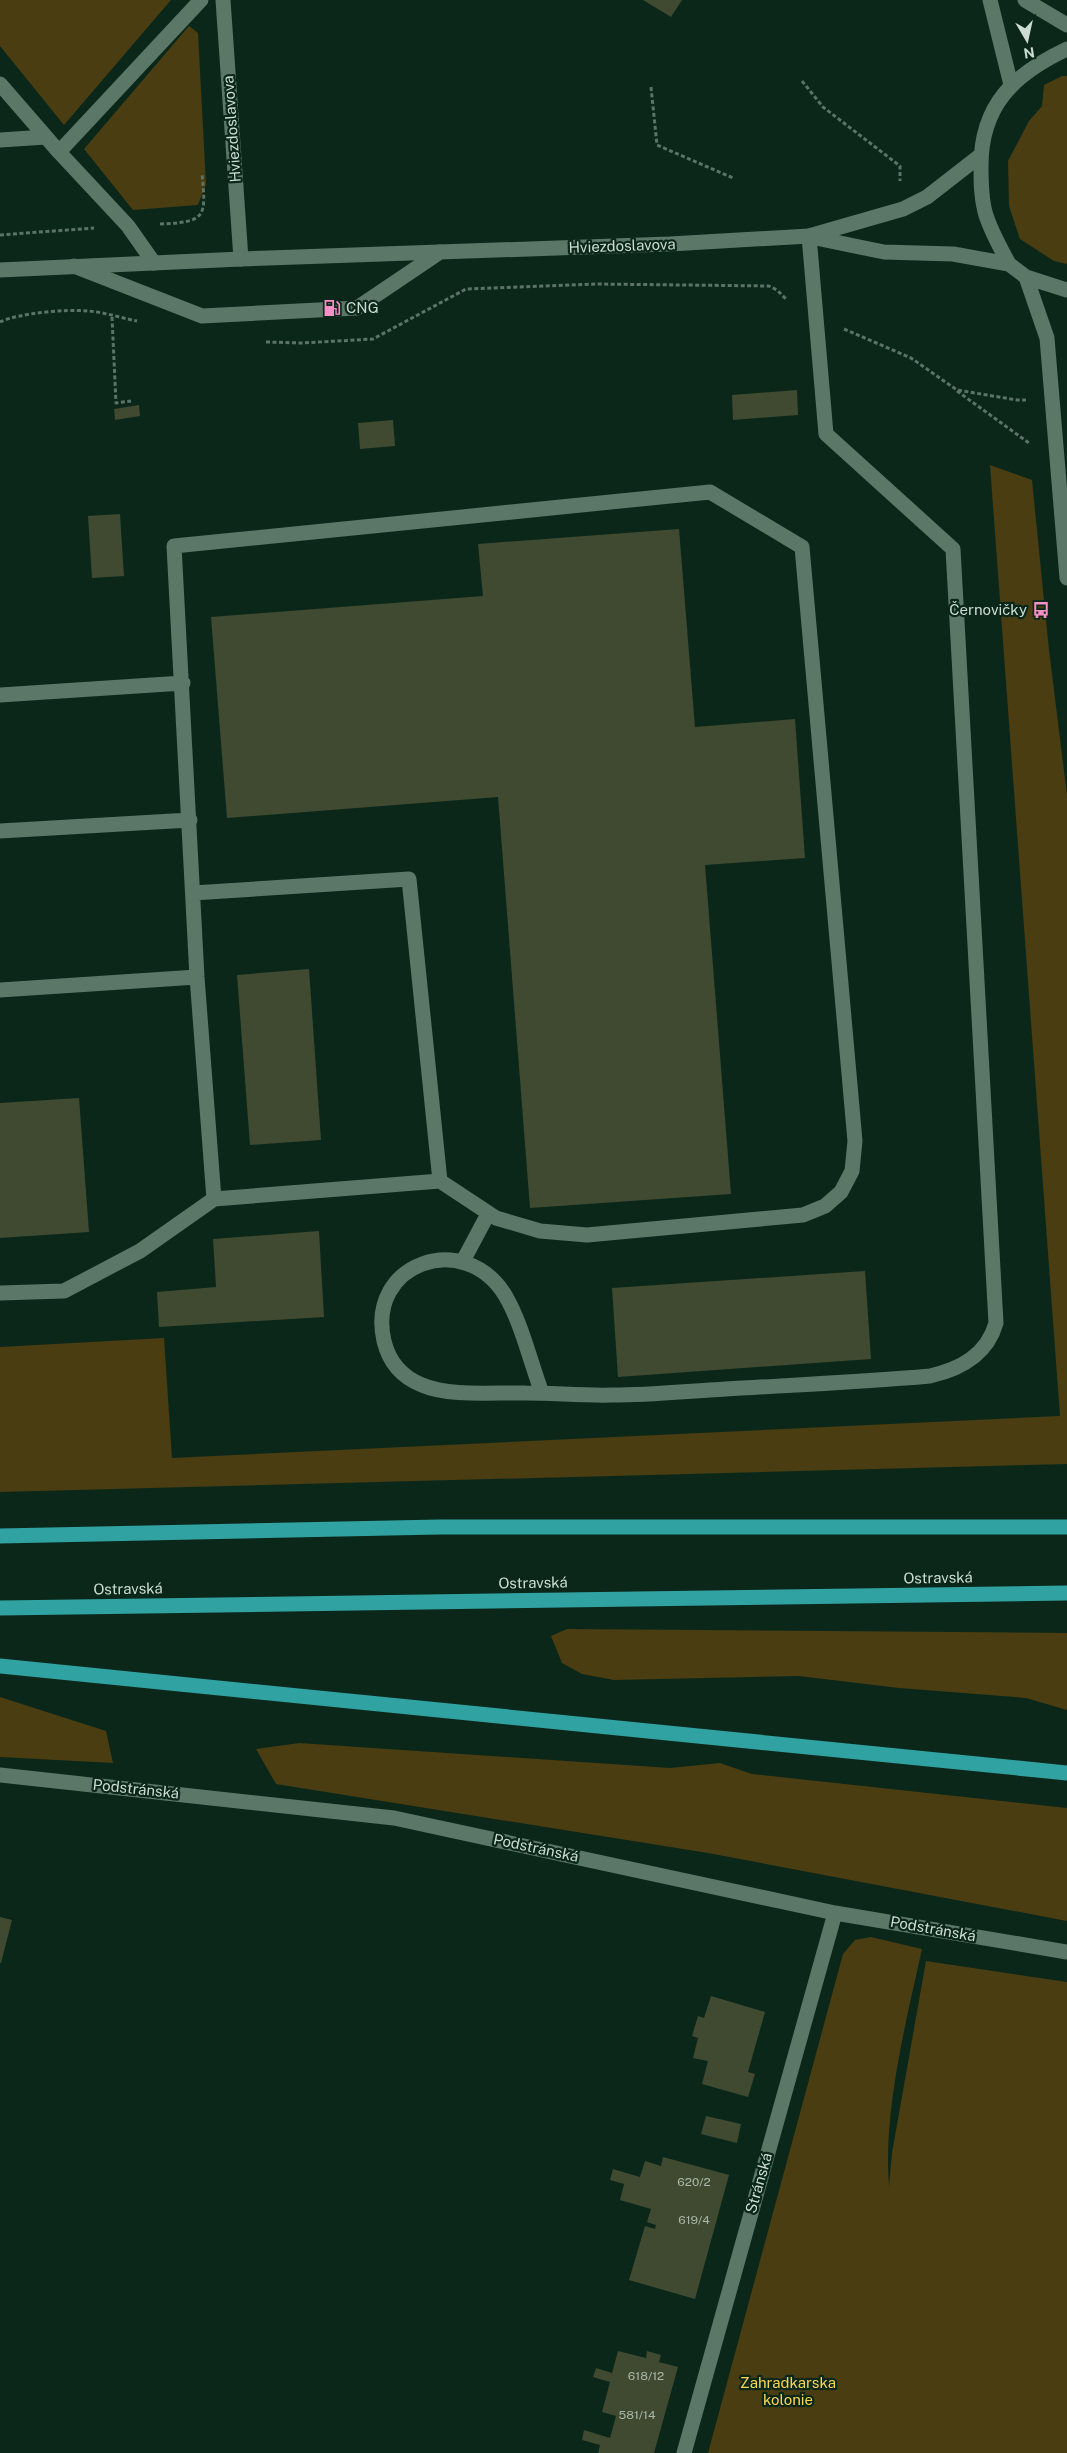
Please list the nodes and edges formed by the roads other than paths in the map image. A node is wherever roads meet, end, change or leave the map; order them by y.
1 (201, 0) edge
2 (223, 0) edge
3 (990, 0) edge
4 (1025, 0) edge
5 (1067, 25) edge
6 (1067, 48) edge
7 (0, 84) edge
8 (1011, 85) junction
9 (46, 137) junction
10 (0, 140) edge
11 (59, 152) junction
12 (981, 155) junction
13 (809, 236) junction
14 (440, 252) junction
15 (241, 259) junction
16 (154, 263) junction
17 (1009, 264) junction
18 (72, 266) junction
19 (0, 270) edge
20 (1026, 277) junction
21 (1067, 290) edge
22 (1067, 578) edge
23 (182, 683) junction
24 (0, 696) edge
25 (190, 820) junction
26 (0, 831) edge
27 (193, 893) junction
28 (197, 977) junction
29 (0, 990) edge
30 (440, 1181) junction
31 (214, 1199) junction
32 (488, 1214) junction
33 (463, 1261) junction
34 (0, 1293) edge
35 (542, 1393) junction
36 (1067, 1526) edge
37 (0, 1536) edge
38 (1067, 1593) edge
39 (0, 1608) edge
40 (0, 1666) edge
41 (1067, 1773) edge
42 (0, 1775) edge
43 (835, 1913) junction
44 (1067, 1952) edge
45 (684, 2453) edge

1 - 11 street
2 - 15 street, Hviezdoslavova
3 - 8 street
4 - 5 street
6 - 8 street
7 - 9 street
8 - 12 street
9 - 10 street
9 - 11 street
11 - 16 street
12 - 13 street, Hviezdoslavova
12 - 17 street
13 - 14 street, Hviezdoslavova
13 - 17 street
13 - 35 street
14 - 15 street, Hviezdoslavova
14 - 18 street
15 - 16 street, Hviezdoslavova
16 - 18 street, Hviezdoslavova
17 - 20 street
18 - 19 street, Hviezdoslavova
20 - 21 street
20 - 22 street
23 - 24 street
23 - 25 street
23 - 32 street
25 - 26 street
25 - 27 street
27 - 28 street
27 - 30 street
28 - 29 street
28 - 31 street
30 - 31 street
30 - 32 street
31 - 34 street
32 - 33 street
33 - 35 street
33 - 35 street
36 - 37 highway
38 - 39 highway, Ostravská
40 - 41 highway
42 - 43 street, Podstránská
43 - 44 street, Podstránská
43 - 45 street, Stránská

